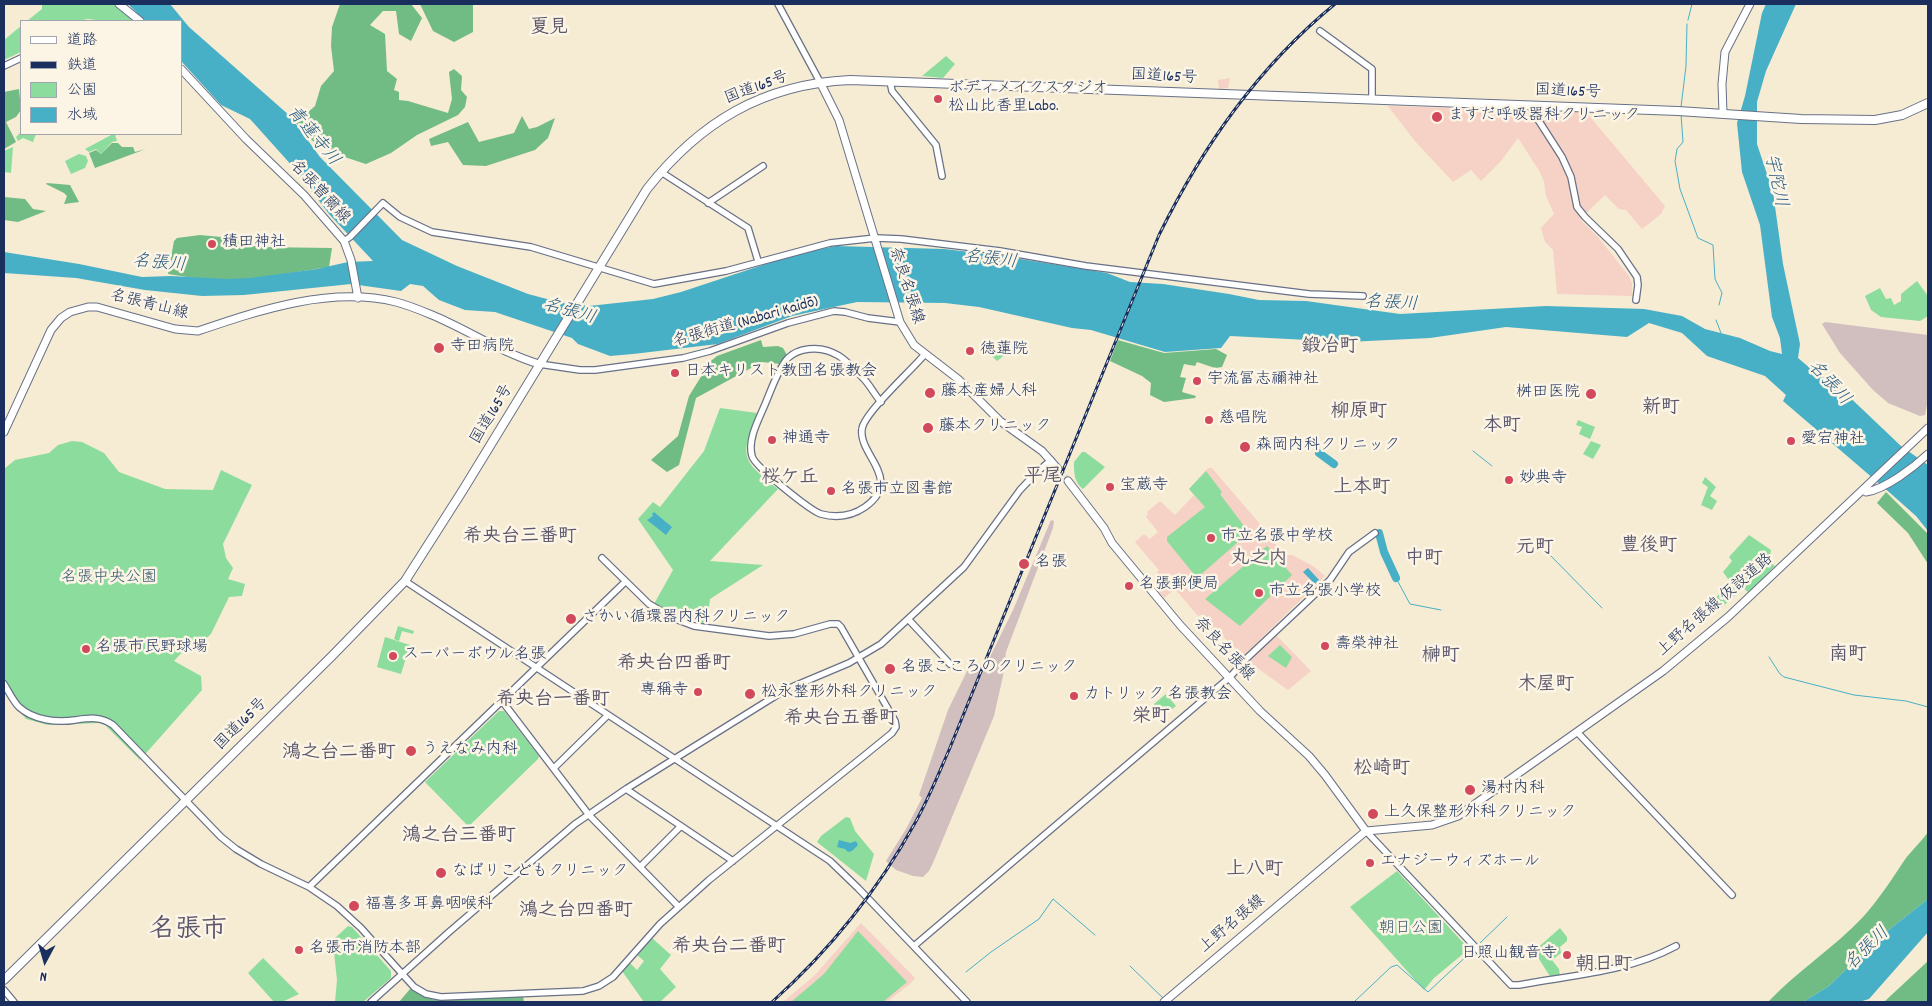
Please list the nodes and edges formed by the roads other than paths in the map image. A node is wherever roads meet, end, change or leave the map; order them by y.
1 (119, 4) edge
2 (778, 4) edge
3 (1750, 4) edge
4 (139, 20) edge
5 (1320, 31) dead end
6 (20, 58) edge
7 (4, 66) edge
8 (182, 70) edge
9 (890, 80) junction
10 (820, 82) junction
11 (1372, 99) junction
12 (1928, 103) edge
13 (1538, 106) junction
14 (1726, 114) junction
15 (763, 166) dead end
16 (661, 172) junction
17 (942, 176) dead end
18 (708, 203) junction
19 (347, 239) junction
20 (876, 240) junction
21 (758, 262) junction
22 (599, 267) junction
23 (1363, 296) dead end
24 (358, 298) junction
25 (1636, 300) dead end
26 (900, 322) junction
27 (925, 354) junction
28 (541, 362) junction
29 (881, 402) junction
30 (1928, 428) edge
31 (4, 432) edge
32 (1928, 454) edge
33 (1051, 460) junction
34 (1058, 469) tunnel mouth
35 (1068, 481) tunnel mouth
36 (1865, 490) junction
37 (1375, 533) dead end
38 (602, 558) dead end
39 (405, 581) junction
40 (625, 582) junction
41 (908, 619) junction
42 (858, 658) junction
43 (950, 664) dead end
44 (536, 668) junction
45 (1230, 677) junction
46 (4, 684) edge
47 (502, 701) junction
48 (608, 715) junction
49 (1578, 733) junction
50 (674, 759) junction
51 (554, 768) junction
52 (626, 789) junction
53 (186, 801) junction
54 (590, 815) junction
55 (681, 826) junction
56 (776, 826) junction
57 (1366, 831) junction
58 (733, 861) junction
59 (640, 867) junction
60 (309, 887) junction
61 (1732, 895) dead end
62 (679, 907) junction
63 (914, 946) junction
64 (1676, 946) dead end
65 (403, 974) junction
66 (4, 980) edge
67 (4, 990) edge
68 (14, 1002) edge
69 (371, 1002) edge
70 (967, 1002) edge
71 (1164, 1002) edge

1 - 4 main road
2 - 10 street
3 - 14 main road
5 - 11 street
6 - 7 street
8 - 19 main road, 名張曽爾線
9 - 10 highway, 国道165号
9 - 11 highway, 国道165号
9 - 17 street
10 - 16 highway, 国道165号
10 - 20 main road, 奈良名張線
11 - 13 highway, 国道165号
12 - 14 highway, 国道165号
13 - 14 highway, 国道165号
13 - 25 street
15 - 18 street
16 - 18 street
16 - 22 highway, 国道165号
18 - 21 street
19 - 22 street
19 - 24 main road, 名張曽爾線
20 - 21 street
20 - 23 street
20 - 26 main road, 奈良名張線
21 - 22 street
22 - 28 highway, 国道165号
24 - 28 main road
24 - 31 main road, 名張青山線
26 - 27 main road, 奈良名張線
26 - 28 street, 名張街道 (Nabari Kaidō)
27 - 29 street
27 - 33 main road, 奈良名張線
28 - 39 highway, 国道165号
29 - 29 street
30 - 36 main road
32 - 36 main road, 上野名張線 仮設道路
33 - 34 main road, 奈良名張線
33 - 41 street
35 - 45 main road, 奈良名張線
36 - 49 main road, 上野名張線 仮設道路
37 - 45 street
38 - 40 street
39 - 44 street
39 - 53 highway, 国道165号
40 - 42 street
40 - 44 street
41 - 42 street
41 - 43 street
42 - 50 street
42 - 56 street
44 - 47 street
44 - 48 street
45 - 57 main road, 奈良名張線
45 - 63 street
46 - 53 street
47 - 51 street
47 - 60 street
48 - 50 street
48 - 51 street
49 - 57 main road
49 - 61 street
50 - 52 street
50 - 56 street
51 - 54 street
52 - 54 street
52 - 55 street
53 - 60 street
53 - 66 highway, 国道165号
54 - 59 street
54 - 65 street
55 - 58 street
55 - 59 street
56 - 58 street
56 - 63 street
57 - 64 street
57 - 71 main road, 上野名張線
58 - 62 street
59 - 62 street
60 - 65 street
62 - 65 street
63 - 70 street
65 - 69 street
67 - 68 street

